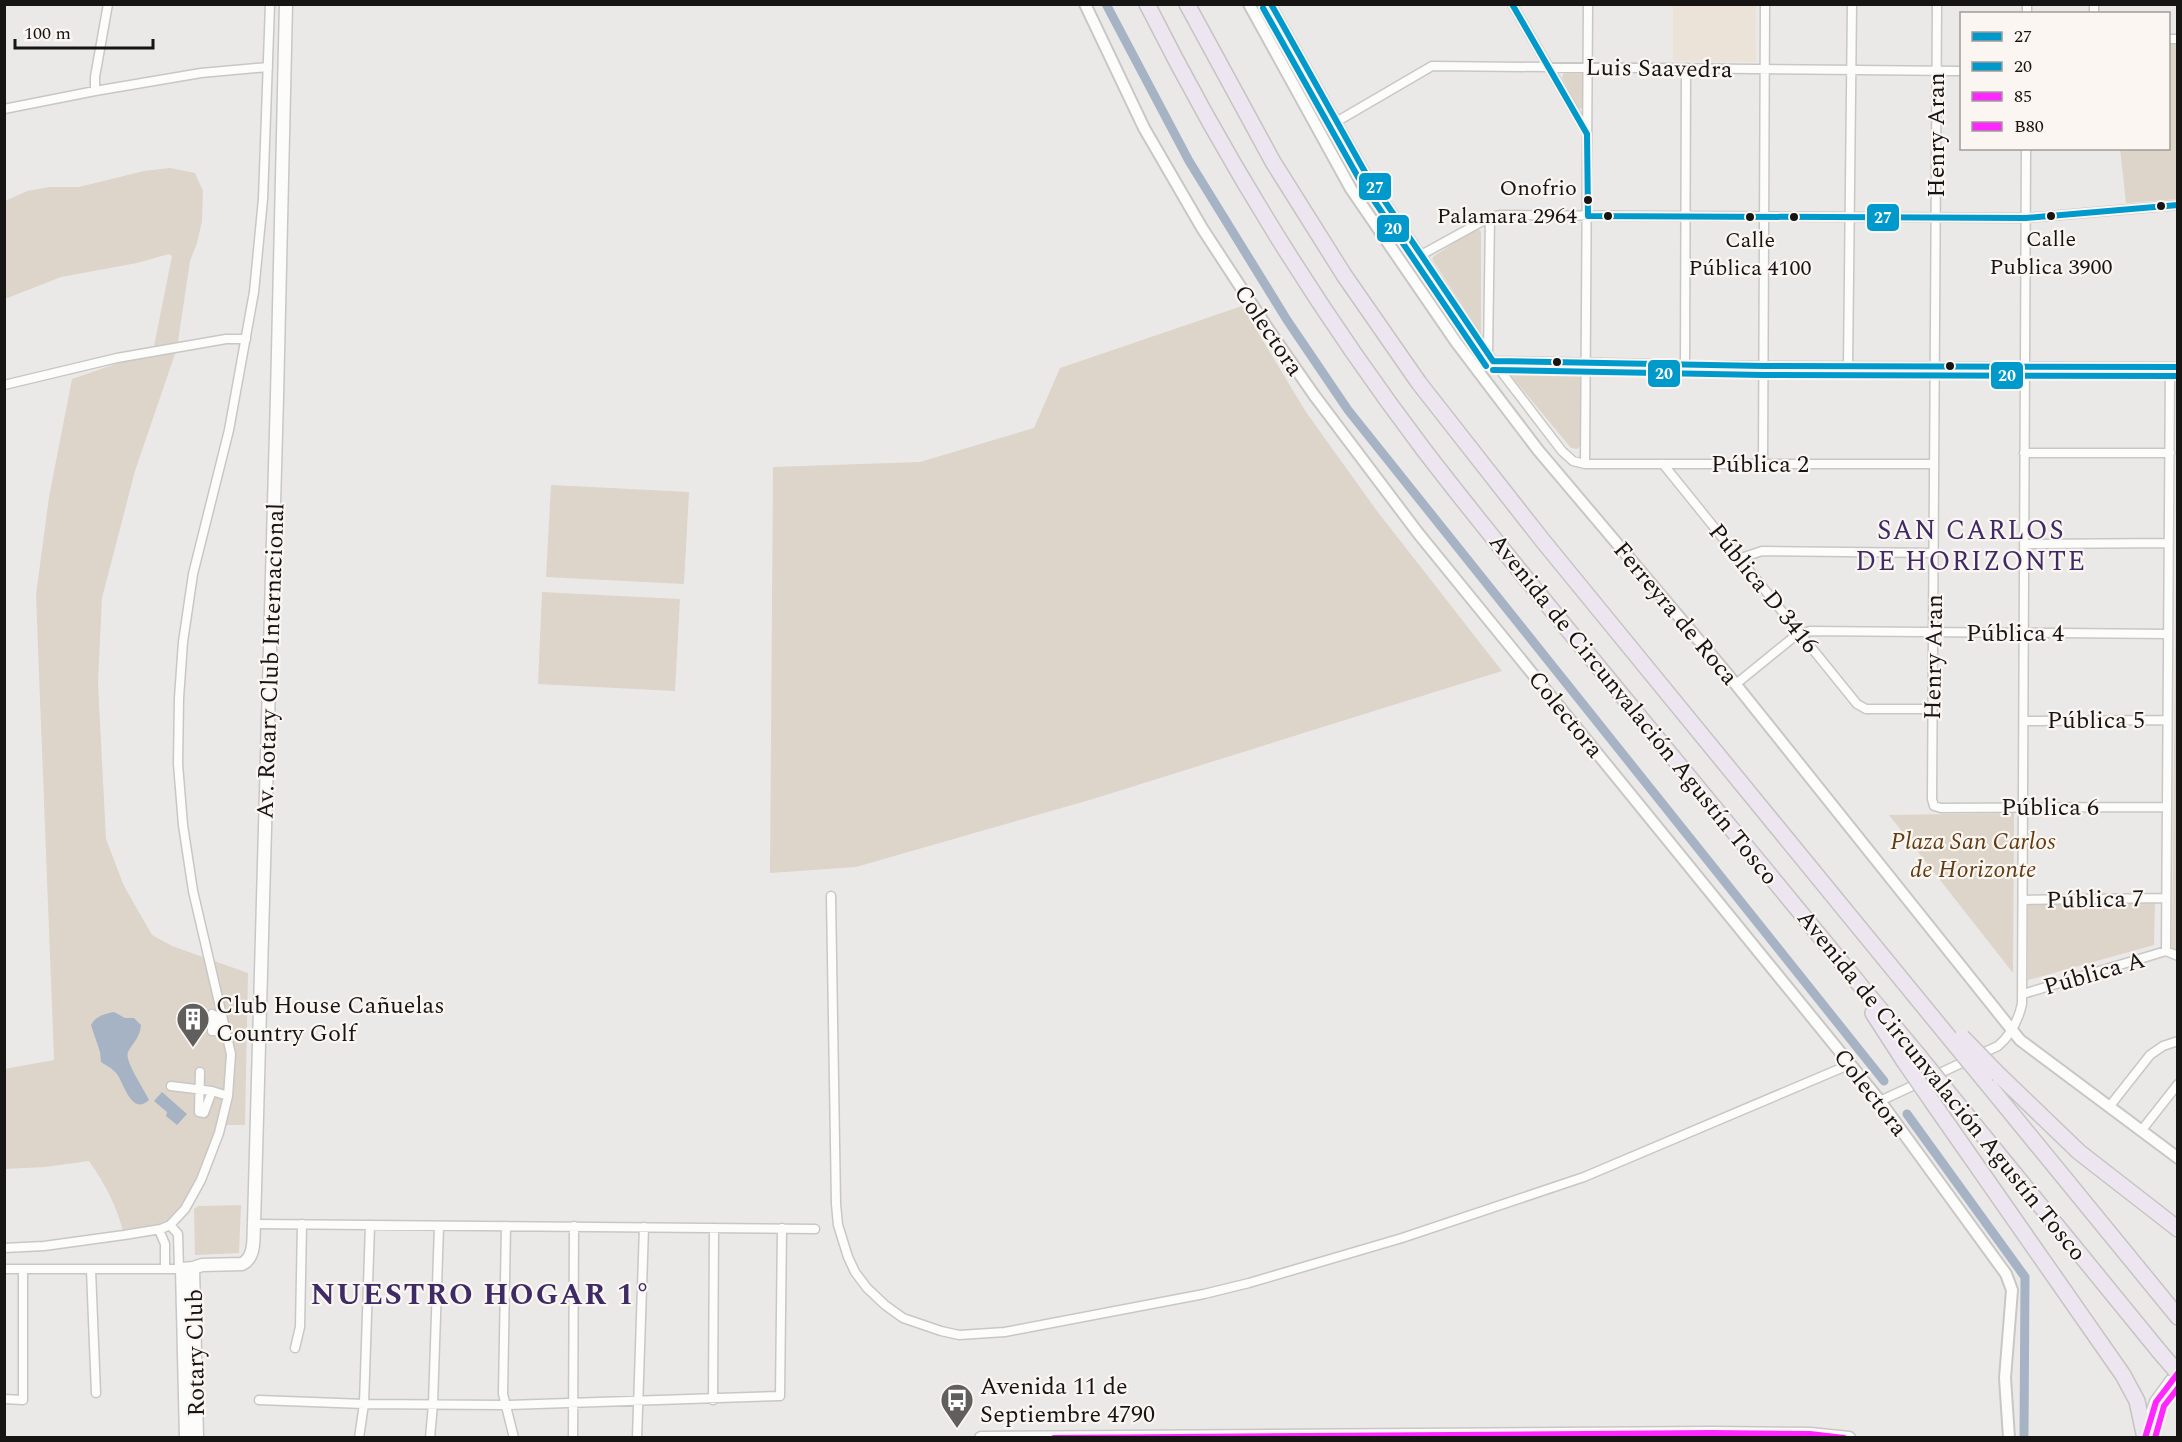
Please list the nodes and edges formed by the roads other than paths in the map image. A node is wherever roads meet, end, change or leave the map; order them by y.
1 (108, 4) edge
2 (270, 4) edge
3 (286, 4) edge
4 (1085, 4) edge
5 (1147, 4) edge
6 (1187, 4) edge
7 (1249, 4) edge
8 (1271, 4) edge
9 (1512, 4) edge
10 (1588, 4) edge
11 (1765, 4) edge
12 (1852, 4) edge
13 (1937, 4) edge
14 (268, 67) junction
15 (1549, 67) junction
16 (1588, 67) junction
17 (1686, 68) junction
18 (1765, 69) junction
19 (1852, 70) junction
20 (1937, 71) junction
21 (1960, 71) edge
22 (95, 91) junction
23 (4, 109) edge
24 (1336, 122) junction
25 (1587, 134) junction
26 (2026, 150) edge
27 (2178, 205) edge
28 (1588, 216) junction
29 (1490, 217) junction
30 (1685, 218) junction
31 (1764, 218) junction
32 (1850, 218) junction
33 (1936, 218) junction
34 (2026, 218) junction
35 (1421, 255) junction
36 (246, 339) junction
37 (1488, 353) junction
38 (1493, 362) junction
39 (1587, 363) junction
40 (1685, 364) junction
41 (2025, 365) junction
42 (1763, 366) junction
43 (1848, 366) junction
44 (1935, 366) junction
45 (2174, 367) edge
46 (4, 385) edge
47 (2024, 453) junction
48 (2169, 453) junction
49 (1585, 464) junction
50 (1663, 464) junction
51 (1763, 464) junction
52 (1934, 464) junction
53 (2169, 543) junction
54 (2024, 544) junction
55 (1934, 553) junction
56 (1741, 558) junction
57 (1933, 632) junction
58 (1800, 633) junction
59 (2024, 633) junction
60 (2168, 634) junction
61 (1736, 684) junction
62 (1932, 709) junction
63 (2167, 720) junction
64 (2024, 721) junction
65 (1934, 806) joint
66 (2024, 807) junction
67 (2167, 807) junction
68 (831, 896) dead end
69 (2166, 898) junction
70 (2023, 900) junction
71 (2166, 951) junction
72 (2178, 956) edge
73 (2023, 994) junction
74 (2012, 1030) junction
75 (2178, 1041) edge
76 (1911, 1058) junction
77 (1851, 1064) junction
78 (200, 1072) dead end
79 (1992, 1078) junction
80 (2178, 1084) edge
81 (171, 1086) dead end
82 (200, 1090) junction
83 (212, 1091) junction
84 (228, 1096) junction
85 (1880, 1101) junction
86 (2109, 1107) junction
87 (2141, 1131) junction
88 (2178, 1158) edge
89 (254, 1224) junction
90 (302, 1224) junction
91 (170, 1225) junction
92 (370, 1225) junction
93 (439, 1226) junction
94 (506, 1226) junction
95 (574, 1226) junction
96 (644, 1227) junction
97 (714, 1228) junction
98 (782, 1228) junction
99 (815, 1228) dead end
100 (2178, 1229) edge
101 (159, 1230) junction
102 (4, 1248) edge
103 (4, 1269) edge
104 (23, 1269) junction
105 (165, 1269) junction
106 (185, 1269) junction
107 (92, 1270) junction
108 (2178, 1317) edge
109 (295, 1348) dead end
110 (2178, 1373) edge
111 (96, 1394) dead end
112 (4, 1399) edge
113 (259, 1400) dead end
114 (713, 1400) junction
115 (638, 1401) junction
116 (572, 1402) junction
117 (364, 1404) junction
118 (433, 1404) junction
119 (505, 1405) junction
120 (2008, 1420) junction
121 (1342, 1436) edge
122 (1537, 1436) edge
123 (186, 1437) edge
124 (197, 1437) edge
125 (359, 1437) edge
126 (430, 1437) edge
127 (514, 1437) edge
128 (573, 1437) edge
129 (637, 1437) edge
130 (981, 1437) edge
131 (1114, 1437) edge
132 (1850, 1437) edge
133 (2009, 1437) edge
134 (2016, 1437) edge
135 (2145, 1437) edge

1 - 22 street
2 - 14 street
3 - 89 main road, Av. Rotary Club Internacional
4 - 77 street, Colectora
5 - 76 highway, Avenida de Circunvalación Agustín Tosco
6 - 79 highway, Avenida de Circunvalación Agustín Tosco, bridge
7 - 61 street, Ferreyra de Roca
8 - 24 street
9 - 15 street
10 - 16 street
11 - 18 street
12 - 19 street
13 - 20 street, Henry Aran
14 - 22 street
14 - 36 street
15 - 16 street, Luis Saavedra
15 - 24 street, Luis Saavedra
15 - 25 street
16 - 17 street, Luis Saavedra
16 - 25 street
17 - 18 street, Luis Saavedra
17 - 30 street
18 - 19 street, Luis Saavedra
18 - 31 street
19 - 20 street, Luis Saavedra
19 - 32 street
20 - 21 street, Luis Saavedra
20 - 33 street, Henry Aran
22 - 23 street
24 - 35 street
25 - 28 street
26 - 34 street
27 - 34 street
28 - 29 street
28 - 30 street
28 - 39 street
29 - 35 street
29 - 37 street
30 - 31 street
30 - 40 street
31 - 32 street
31 - 42 street
32 - 33 street
32 - 43 street
33 - 34 street
33 - 44 street, Henry Aran
34 - 41 street
35 - 37 street
36 - 46 street
36 - 84 street
37 - 38 street
38 - 39 street
38 - 49 street
39 - 40 street
39 - 49 street
40 - 42 street
41 - 44 street
41 - 45 street
41 - 47 street
42 - 43 street
42 - 51 street
43 - 44 street
44 - 52 street, Henry Aran
45 - 48 street, Pública A
47 - 48 street
47 - 54 street
48 - 53 street, Pública A
49 - 50 street, Pública 2
50 - 51 street, Pública 2
50 - 56 street, Pública D 3416
51 - 52 street, Pública 2
52 - 55 street, Henry Aran
53 - 54 street
53 - 60 street, Pública A
54 - 59 street
55 - 56 street
55 - 57 street, Henry Aran
56 - 58 street, Pública D 3416
57 - 58 street, Pública 4
57 - 59 street, Pública 4
57 - 62 street, Henry Aran
58 - 61 street
58 - 62 street, Pública D 3416
59 - 60 street, Pública 4
59 - 64 street
60 - 63 street, Pública A
61 - 74 street, Ferreyra de Roca
62 - 65 street, Henry Aran
63 - 64 street, Pública 5
63 - 67 street, Pública A
64 - 66 street
65 - 66 street, Pública 6
66 - 67 street, Pública 6
66 - 70 street
67 - 69 street, Pública A
68 - 77 street
69 - 70 street, Pública 7
69 - 71 street, Pública A
70 - 73 street
71 - 72 street, Pública A
71 - 73 street, Pública A
73 - 74 street
74 - 85 street
74 - 86 street, Ferreyra de Roca
75 - 86 street
76 - 110 highway, Avenida de Circunvalación Agustín Tosco, bridge
76 - 135 highway, bridge
77 - 85 street, Colectora
78 - 82 street
79 - 100 highway
79 - 108 highway, Avenida de Circunvalación Agustín Tosco
80 - 87 street
81 - 82 street
82 - 83 street
82 - 83 street
83 - 84 street
84 - 91 street
85 - 120 street, Colectora
86 - 87 street, Ferreyra de Roca
87 - 88 street, Ferreyra de Roca
89 - 90 street
89 - 106 main road, Av. Rotary Club Internacional
90 - 92 street
90 - 109 street
91 - 101 street
91 - 106 street
92 - 93 street
92 - 117 street
93 - 94 street
93 - 118 street
94 - 95 street
94 - 119 street
95 - 96 street
95 - 116 street
96 - 97 street
96 - 115 street
97 - 98 street
97 - 114 street
98 - 99 street
98 - 114 street
101 - 102 street
101 - 105 street
103 - 104 street
104 - 107 street
104 - 112 street
105 - 106 street
105 - 107 street
106 - 123 main road, Rotary Club
106 - 124 main road, Rotary Club
107 - 111 street
110 - 135 main road
113 - 117 street
114 - 115 street
115 - 116 street
115 - 129 street
116 - 119 street
116 - 128 street
117 - 118 street
117 - 125 street
118 - 119 street
118 - 126 street
119 - 127 street
120 - 133 street, Colectora
120 - 134 street, Colectora
121 - 122 main road
121 - 131 main road
122 - 132 main road
130 - 131 main road

